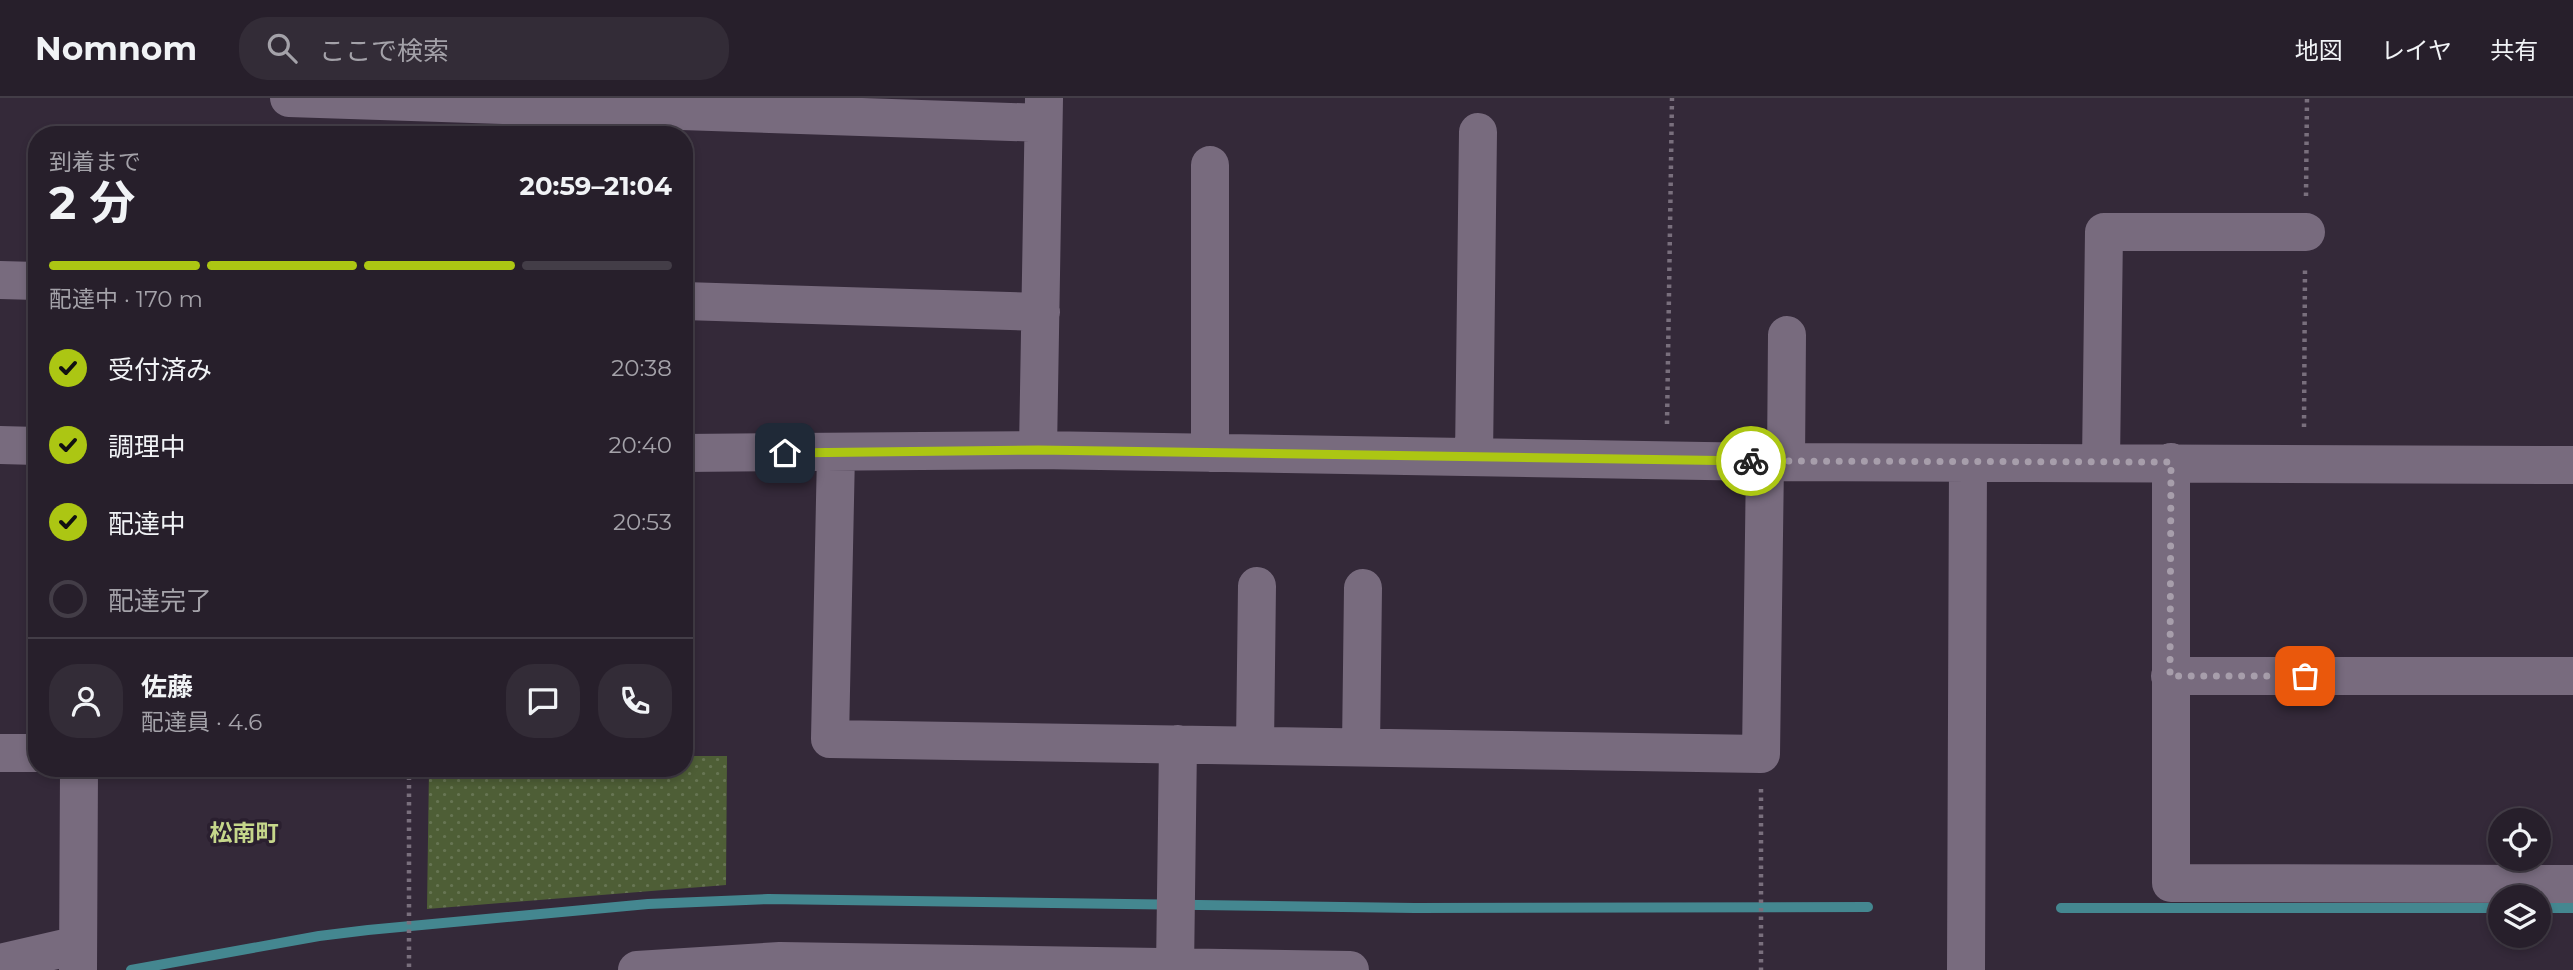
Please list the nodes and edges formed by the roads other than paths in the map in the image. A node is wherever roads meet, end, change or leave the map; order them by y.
1 (289, 98) edge
2 (1044, 111) edge
3 (422, 112) edge
4 (1478, 132) dead end
5 (1210, 165) dead end
6 (2306, 232) road end
7 (0, 280) edge
8 (28, 281) edge
9 (693, 300) edge
10 (1041, 312) junction
11 (1787, 334) dead end
12 (0, 445) edge
13 (28, 446) edge
14 (1038, 450) junction
15 (693, 453) edge
16 (836, 453) junction
17 (1210, 453) junction
18 (1474, 457) junction
19 (1776, 461) junction
20 (2101, 462) junction
21 (2171, 462) junction
22 (1968, 463) junction
23 (2573, 465) edge
24 (1257, 586) dead end
25 (1363, 588) dead end
26 (2170, 676) junction
27 (2573, 676) edge
28 (1178, 744) junction
29 (1255, 745) junction
30 (1361, 747) junction
31 (0, 753) edge
32 (28, 753) edge
33 (79, 777) edge
34 (2573, 884) edge
35 (78, 961) edge
36 (0, 963) edge
37 (1175, 968) edge
38 (637, 970) edge
39 (1350, 970) edge
40 (1966, 970) edge

1 - 3 street
2 - 3 street
2 - 10 street
4 - 18 street
5 - 17 street
6 - 20 street
7 - 8 street
9 - 10 street
10 - 14 street
11 - 19 street
12 - 13 street
14 - 16 street
14 - 17 street
15 - 16 street
16 - 28 street
17 - 18 street
18 - 19 street
19 - 22 street
19 - 30 street
20 - 21 street
20 - 22 street
21 - 23 street
21 - 26 street
22 - 40 street
24 - 29 street
25 - 30 street
26 - 27 street
26 - 34 street
28 - 29 street
28 - 37 street
29 - 30 street
31 - 32 street
33 - 35 street
35 - 36 street
37 - 38 street
37 - 39 street

